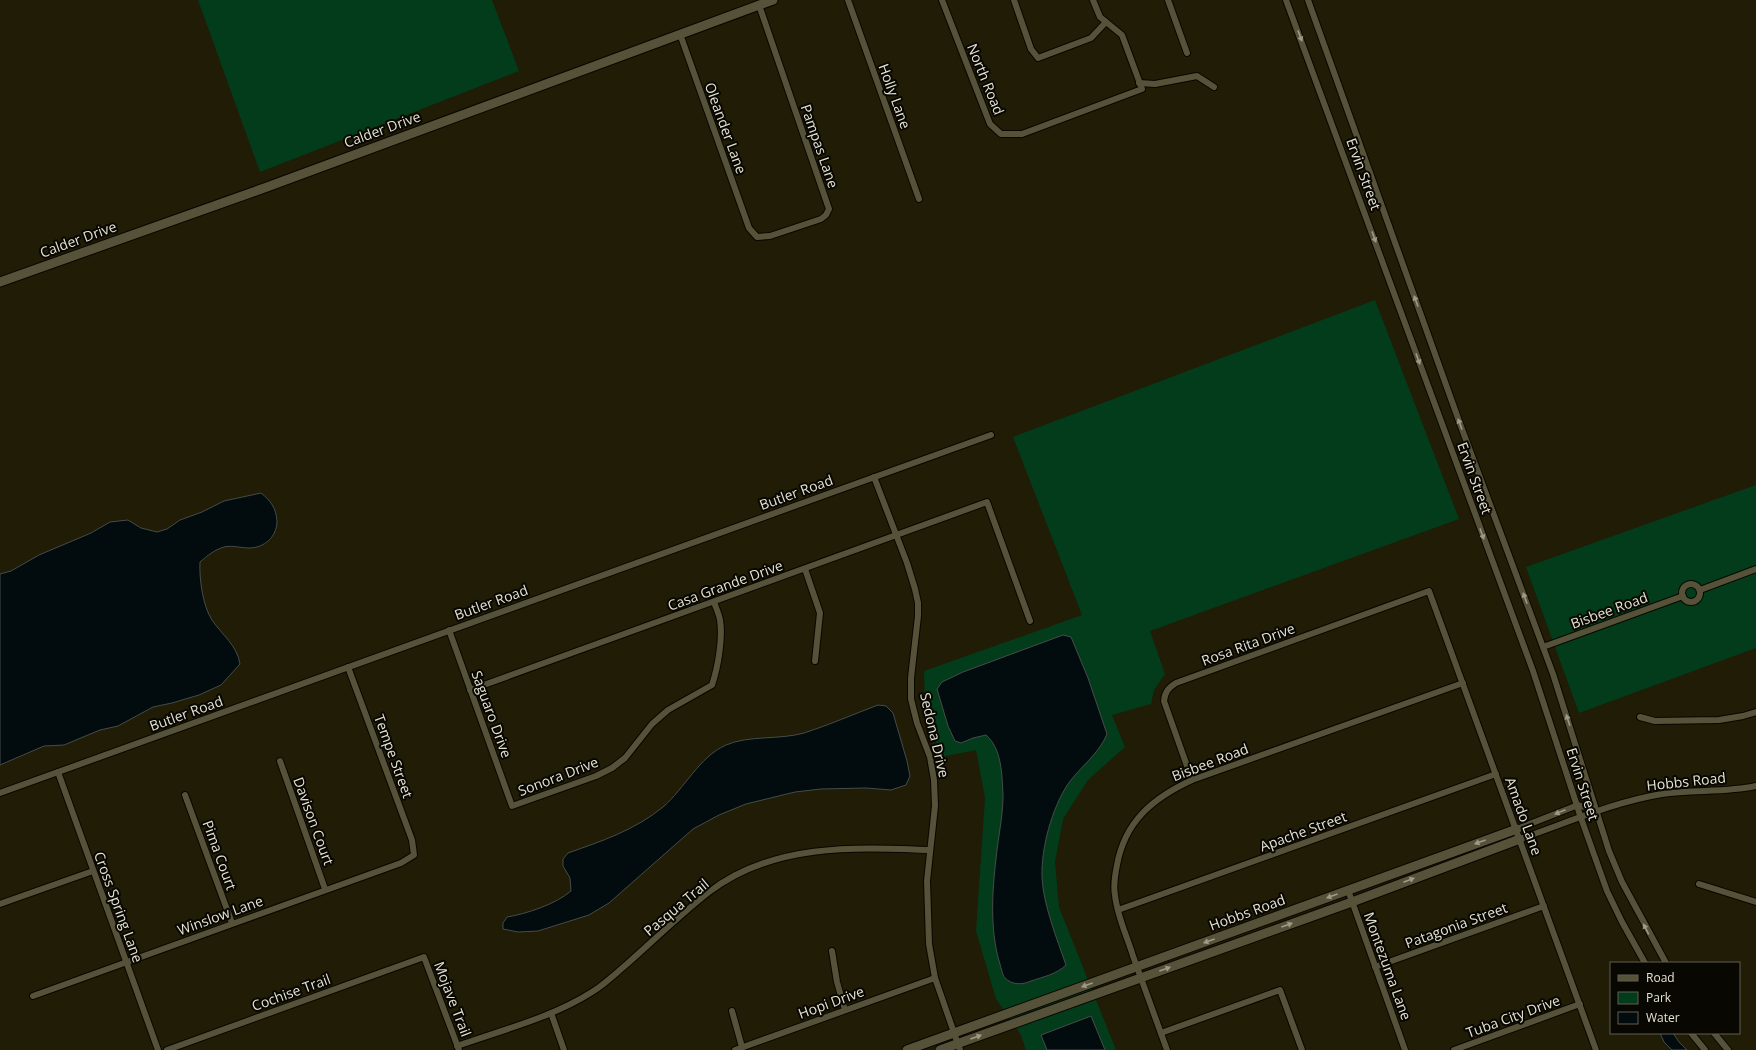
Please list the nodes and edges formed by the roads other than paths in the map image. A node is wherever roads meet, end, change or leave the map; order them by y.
1 (773, 0) edge
2 (848, 0) edge
3 (942, 0) edge
4 (1014, 0) edge
5 (1093, 0) edge
6 (1168, 0) edge
7 (1286, 0) edge
8 (1308, 0) edge
9 (759, 5) junction
10 (1106, 22) junction
11 (680, 34) junction
12 (1187, 53) dead end
13 (1139, 83) junction
14 (1214, 87) dead end
15 (919, 199) dead end
16 (750, 230) joint
17 (0, 282) edge
18 (991, 435) dead end
19 (874, 477) junction
20 (896, 536) junction
21 (805, 569) junction
22 (1756, 569) edge
23 (1700, 590) junction
24 (1428, 592) joint
25 (1683, 596) junction
26 (714, 602) junction
27 (1030, 621) dead end
28 (449, 630) junction
29 (1543, 647) junction
30 (815, 661) dead end
31 (348, 667) junction
32 (1463, 682) junction
33 (470, 690) junction
34 (1756, 712) edge
35 (1640, 717) dead end
36 (280, 761) dead end
37 (58, 772) junction
38 (1496, 774) junction
39 (1192, 780) junction
40 (1756, 786) edge
41 (0, 793) edge
42 (185, 795) dead end
43 (1578, 805) junction
44 (512, 806) joint
45 (1596, 811) junction
46 (1581, 818) junction
47 (1517, 829) junction
48 (1520, 839) junction
49 (930, 850) junction
50 (414, 855) joint
51 (93, 871) junction
52 (1699, 884) dead end
53 (326, 889) junction
54 (1348, 890) junction
55 (1352, 902) junction
56 (1756, 902) edge
57 (0, 904) edge
58 (1544, 906) junction
59 (1118, 910) junction
60 (232, 923) junction
61 (832, 951) dead end
62 (424, 956) joint
63 (126, 962) junction
64 (1643, 962) edge
65 (1665, 962) edge
66 (1137, 967) junction
67 (1375, 967) junction
68 (935, 978) junction
69 (1141, 978) junction
70 (33, 996) dead end
71 (1580, 1004) junction
72 (845, 1010) junction
73 (732, 1011) dead end
74 (551, 1013) junction
75 (954, 1033) junction
76 (1161, 1033) junction
77 (1692, 1034) edge
78 (1715, 1034) edge
79 (742, 1047) junction
80 (959, 1047) edge
81 (458, 1048) edge
82 (158, 1050) edge
83 (167, 1050) edge
84 (564, 1050) edge
85 (735, 1050) edge
86 (907, 1050) edge
87 (940, 1050) edge
88 (1167, 1050) edge
89 (1302, 1050) edge
90 (1405, 1050) edge
91 (1454, 1050) edge
92 (1596, 1050) edge
93 (1704, 1050) edge
94 (1728, 1050) edge

1 - 9 street, Calder Drive
2 - 15 street, Holly Lane
3 - 13 street, North Road
4 - 10 street
5 - 10 street
6 - 12 street
7 -> 43 street, Ervin Street
29 -> 8 street, Ervin Street
9 - 11 street, Calder Drive
9 - 16 street, Pampas Lane
10 - 13 street
11 - 16 street, Oleander Lane
11 - 17 street, Calder Drive
13 - 14 street
18 - 19 street, Butler Road
19 - 20 street, Sedona Drive
19 - 28 street, Butler Road
20 - 21 street, Casa Grande Drive
20 - 27 street, Casa Grande Drive
20 - 49 street, Sedona Drive
21 - 26 street, Casa Grande Drive
21 - 30 street
22 - 23 street
23 - 25 street
23 - 25 street
24 - 32 street, Amado Lane
24 - 39 street, Rosa Rita Drive
25 - 29 street, Bisbee Road
26 - 33 street, Casa Grande Drive
26 - 44 street, Sonora Drive
28 - 31 street, Butler Road
28 - 33 street, Saguaro Drive
45 -> 29 street, Ervin Street
31 - 37 street, Butler Road
31 - 50 street, Tempe Street
32 - 38 street, Amado Lane
32 - 39 street, Bisbee Road
33 - 44 street, Saguaro Drive
34 - 35 street
36 - 53 street, Davison Court
37 - 41 street, Butler Road
37 - 51 street, Cross Spring Lane
38 - 47 street, Amado Lane
38 - 59 street, Apache Street
39 - 59 street, Bisbee Road
40 - 45 street, Hobbs Road
42 - 60 street, Pima Court
43 - 45 street
43 - 46 street, Ervin Street
43 -> 47 street, Hobbs Road
45 - 46 street, Hobbs Road
65 -> 45 street, Ervin Street
46 - 48 street, Hobbs Road
46 - 64 street, Ervin Street
47 - 48 street, Amado Lane
47 -> 54 street, Hobbs Road
55 -> 48 street, Hobbs Road
48 - 58 street, Amado Lane
49 - 68 street, Sedona Drive
49 - 74 street, Pasqua Trail
50 - 53 street, Winslow Lane
51 - 57 street
51 - 63 street, Cross Spring Lane
52 - 56 street
53 - 60 street, Winslow Lane
54 - 55 street, Montezuma Lane
54 -> 66 street, Hobbs Road
55 - 67 street, Montezuma Lane
69 -> 55 street, Hobbs Road
58 - 67 street, Patagonia Street
58 - 71 street, Amado Lane
59 - 66 street, Bisbee Road
60 - 63 street, Winslow Lane
61 - 72 street
62 - 81 street, Mojave Trail
62 - 83 street, Cochise Trail
63 - 70 street, Winslow Lane
63 - 82 street, Cross Spring Lane
66 - 69 street, Bisbee Road
66 -> 75 street, Hobbs Road
67 - 90 street, Montezuma Lane
68 - 72 street, Hopi Drive
68 - 75 street, Sedona Drive
69 - 76 street, Bisbee Road
80 -> 69 street, Hobbs Road
71 - 91 street, Tuba City Drive
71 - 92 street, Amado Lane
72 - 79 street, Hopi Drive
73 - 79 street
74 - 81 street, Pasqua Trail
74 - 84 street
75 - 80 street, Sedona Drive
75 - 86 street, Hobbs Road
76 - 88 street, Bisbee Road
76 - 89 street
77 - 93 street
78 - 94 street
79 - 85 street, Hopi Drive
80 - 87 street, Hobbs Road

